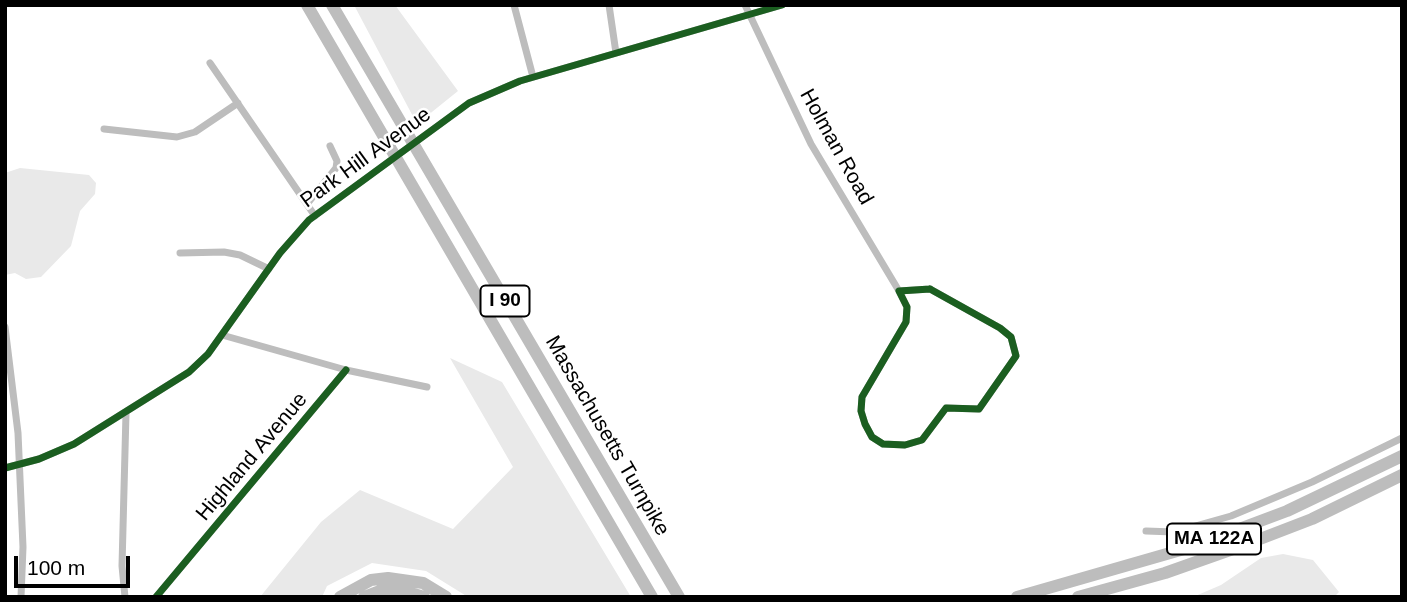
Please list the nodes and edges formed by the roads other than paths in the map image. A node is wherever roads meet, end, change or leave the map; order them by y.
1 (307, 5) edge
2 (332, 5) edge
3 (514, 5) edge
4 (609, 5) edge
5 (745, 5) edge
6 (782, 5) edge
7 (749, 16) junction
8 (615, 53) junction
9 (210, 63) dead end
10 (533, 77) junction
11 (238, 103) junction
12 (104, 129) dead end
13 (330, 146) dead end
14 (307, 204) junction
15 (315, 216) junction
16 (180, 254) dead end
17 (269, 269) junction
18 (899, 291) junction
19 (5, 327) edge
20 (222, 335) junction
21 (346, 370) junction
22 (427, 387) dead end
23 (126, 413) junction
24 (1402, 438) edge
25 (1402, 456) edge
26 (18, 466) junction
27 (5, 468) edge
28 (1402, 475) edge
29 (1146, 531) dead end
30 (21, 597) edge
31 (125, 597) edge
32 (156, 597) edge
33 (340, 597) edge
34 (364, 597) edge
35 (424, 597) edge
36 (446, 597) edge
37 (652, 597) edge
38 (679, 597) edge
39 (1017, 597) edge
40 (1078, 597) edge

1 - 37 highway, Massachusetts Turnpike / I 90
2 - 38 highway, Massachusetts Turnpike / I 90
3 - 10 street
4 - 8 street
5 - 7 street, Holman Road
6 - 7 street, Park Hill Avenue
7 - 8 street, Park Hill Avenue
7 - 18 street, Holman Road
8 - 10 street, Park Hill Avenue
9 - 11 street
10 - 15 street, Park Hill Avenue
11 - 12 street
11 - 14 street
13 - 14 street
14 - 15 street
15 - 17 street, Park Hill Avenue
16 - 17 street
17 - 20 street, Park Hill Avenue
18 - 18 street, Holman Road
19 - 26 street
20 - 21 street
20 - 23 street, Park Hill Avenue
21 - 22 street
21 - 32 street, Highland Avenue
23 - 26 street, Park Hill Avenue
23 - 31 street
24 - 29 street
25 - 39 highway, MA 122A
26 - 27 street, Park Hill Avenue
26 - 30 street
28 - 40 highway, MA 122A
33 - 36 highway
34 - 35 highway

